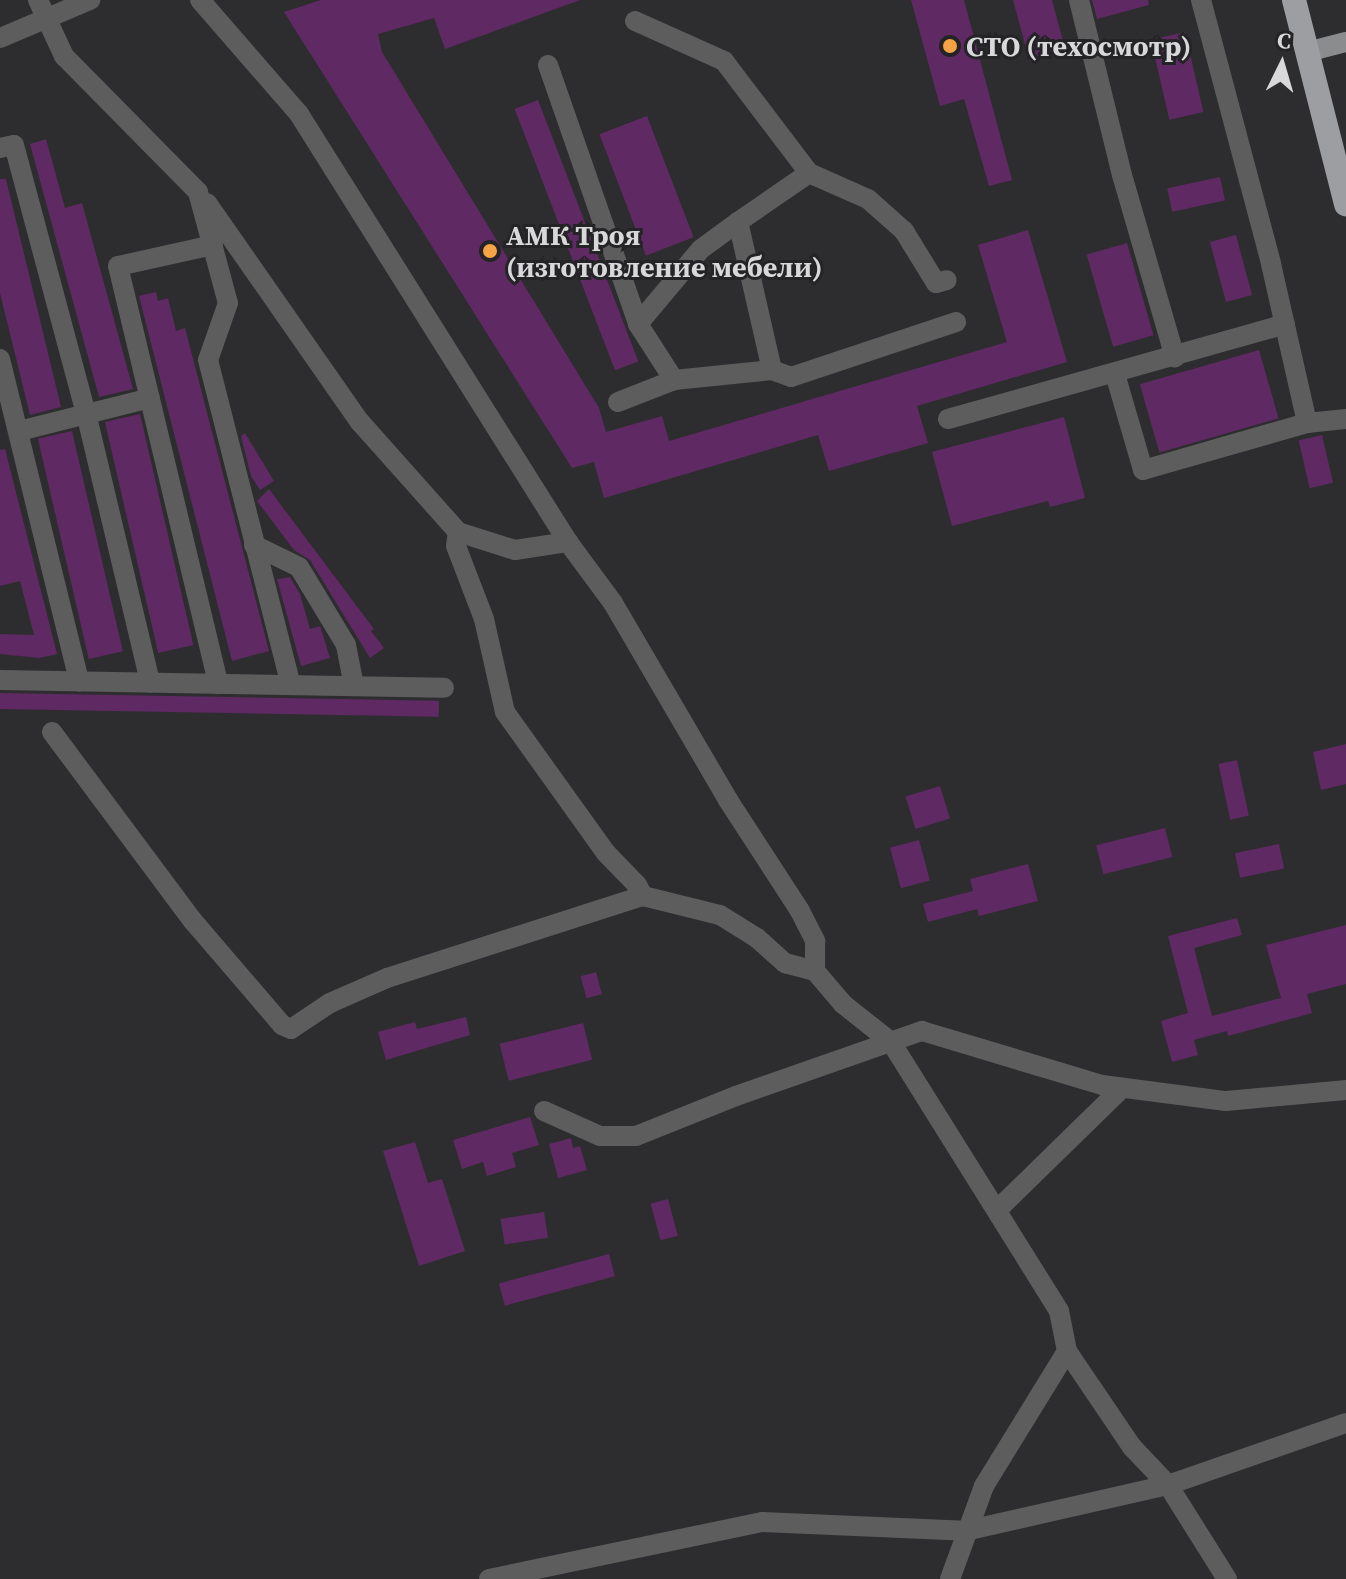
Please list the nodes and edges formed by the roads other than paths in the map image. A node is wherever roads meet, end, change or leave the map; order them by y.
1 (38, 0) edge
2 (90, 0) edge
3 (200, 0) edge
4 (1079, 0) edge
5 (1201, 0) edge
6 (1294, 0) edge
7 (46, 20) junction
8 (635, 21) dead end
9 (0, 38) edge
10 (1346, 42) edge
11 (1307, 52) junction
12 (548, 65) dead end
13 (0, 148) edge
14 (809, 173) junction
15 (198, 192) junction
16 (1346, 204) edge
17 (738, 222) junction
18 (213, 245) junction
19 (947, 280) dead end
20 (956, 322) dead end
21 (638, 324) junction
22 (1285, 324) junction
23 (1175, 357) junction
24 (0, 359) edge
25 (772, 370) junction
26 (1115, 374) junction
27 (674, 380) junction
28 (150, 398) junction
29 (618, 402) dead end
30 (86, 413) junction
31 (948, 419) dead end
32 (1346, 419) edge
33 (1307, 423) junction
34 (19, 431) junction
35 (458, 532) junction
36 (568, 542) junction
37 (254, 545) junction
38 (0, 680) edge
39 (79, 681) junction
40 (150, 682) junction
41 (218, 684) junction
42 (291, 685) junction
43 (354, 686) junction
44 (444, 688) dead end
45 (52, 732) dead end
46 (643, 896) junction
47 (815, 971) junction
48 (891, 1042) junction
49 (1122, 1088) junction
50 (1346, 1090) edge
51 (544, 1111) dead end
52 (997, 1210) junction
53 (1067, 1351) junction
54 (1346, 1423) edge
55 (1168, 1485) junction
56 (965, 1531) junction
57 (489, 1579) edge
58 (950, 1579) edge
59 (1227, 1579) edge

1 - 7 street
2 - 7 street
3 - 36 street
4 - 23 street
5 - 22 street
6 - 11 highway
7 - 9 street
7 - 15 street
8 - 14 street
10 - 11 main road
11 - 16 highway
12 - 21 street
13 - 30 street
14 - 17 street
14 - 19 street
15 - 18 street
15 - 35 street
17 - 21 street
17 - 25 street
18 - 28 street
18 - 37 street
20 - 25 street
21 - 27 street
22 - 23 street
22 - 33 street
23 - 26 street
24 - 34 street
25 - 27 street
26 - 31 street
26 - 33 street
27 - 29 street
28 - 30 street
28 - 41 street
30 - 34 street
30 - 40 street
32 - 33 street
34 - 39 street
35 - 36 street
35 - 46 street
36 - 47 street
37 - 42 street
37 - 43 street
38 - 39 street
39 - 40 street
40 - 41 street
41 - 42 street
42 - 43 street
43 - 44 street
45 - 46 street
46 - 47 street
47 - 48 street
48 - 49 street
48 - 51 street
48 - 52 street
49 - 50 street
49 - 52 street
52 - 53 street
53 - 55 street
53 - 56 street
54 - 55 street
55 - 56 street
55 - 59 street
56 - 57 street
56 - 58 street

